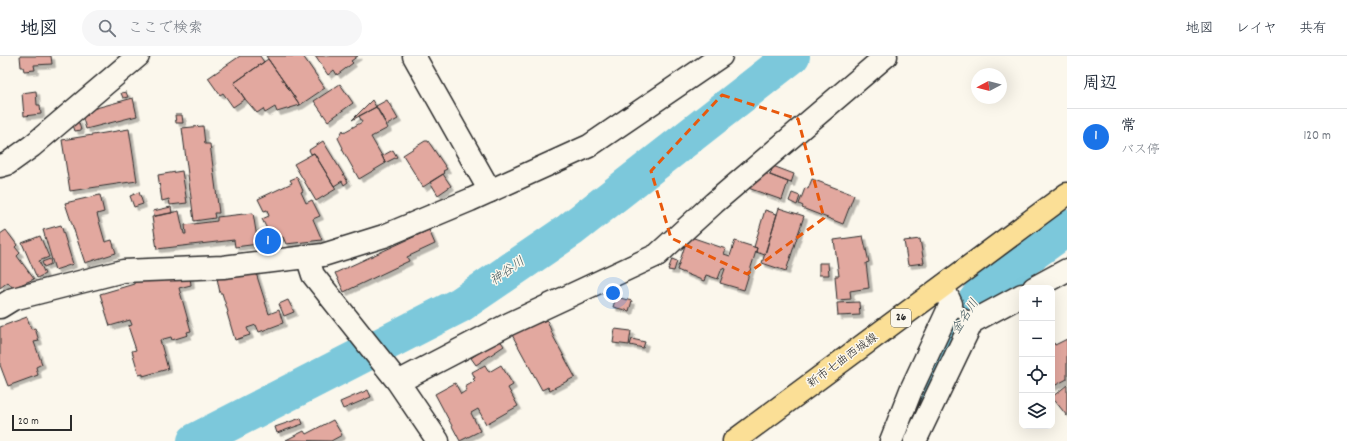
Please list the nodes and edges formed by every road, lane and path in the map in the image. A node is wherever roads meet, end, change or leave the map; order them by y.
1 (138, 56) edge
2 (414, 56) edge
3 (721, 56) edge
4 (886, 56) edge
5 (0, 166) edge
6 (490, 191) junction
7 (1067, 194) edge
8 (307, 256) junction
9 (1067, 270) edge
10 (1040, 285) edge
11 (1019, 296) edge
12 (0, 307) edge
13 (959, 308) junction
14 (398, 382) junction
15 (438, 441) edge
16 (734, 441) edge
17 (891, 441) edge
18 (915, 441) edge

1 - 5 street
2 - 6 street
3 - 6 street
4 - 14 street
6 - 8 street
7 - 13 main road, 新市七曲西城線 / 26
8 - 12 street
8 - 14 street
9 - 10 street
11 - 13 street
13 - 16 main road, 新市七曲西城線 / 26
13 - 17 street
13 - 18 street
14 - 15 street

